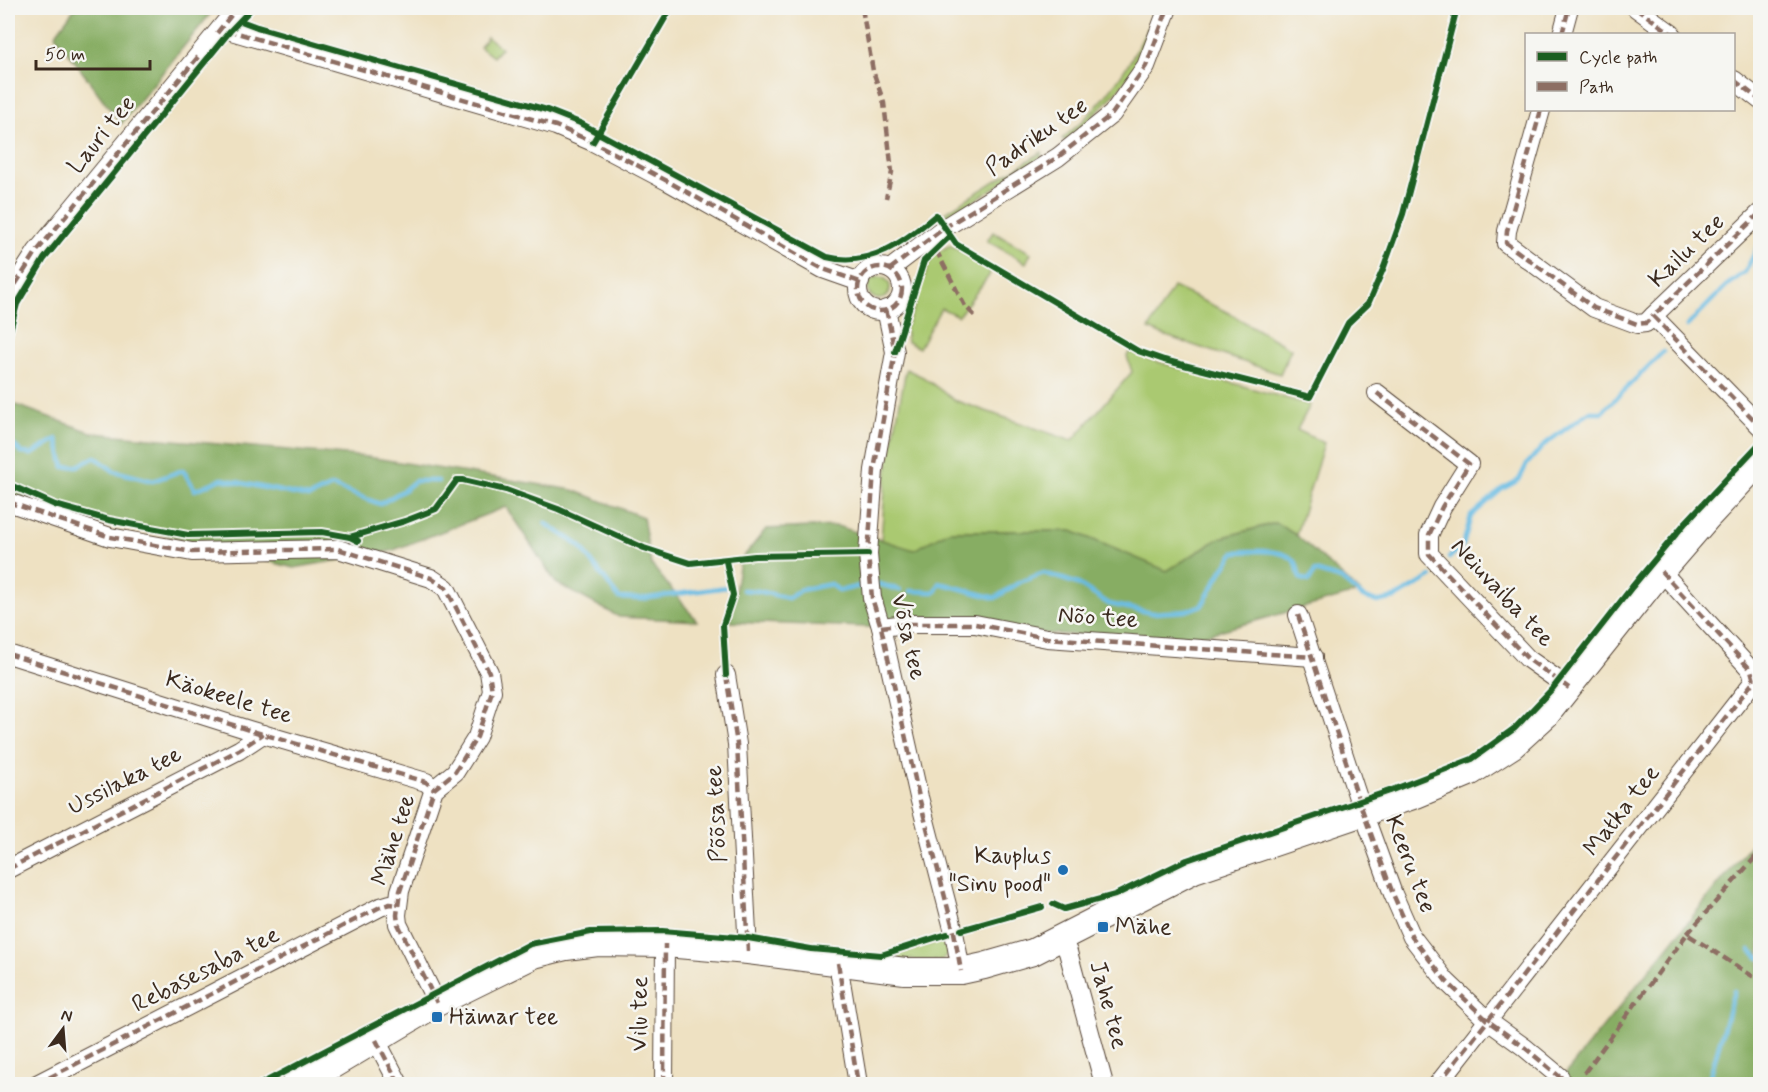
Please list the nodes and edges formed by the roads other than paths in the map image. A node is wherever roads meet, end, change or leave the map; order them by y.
1 (237, 8) edge
2 (1168, 8) edge
3 (1569, 8) edge
4 (1636, 8) edge
5 (221, 28) junction
6 (1562, 33) edge
7 (1671, 33) edge
8 (1735, 81) edge
9 (1761, 100) edge
10 (1541, 111) edge
11 (1761, 213) edge
12 (890, 269) junction
13 (860, 282) junction
14 (8, 296) edge
15 (886, 309) junction
16 (1653, 316) junction
17 (1377, 393) dead end
18 (1761, 426) edge
19 (1757, 472) edge
20 (8, 502) edge
21 (1661, 572) junction
22 (1298, 615) dead end
23 (881, 627) junction
24 (8, 654) edge
25 (1313, 657) junction
26 (726, 675) dead end
27 (1569, 688) junction
28 (263, 734) junction
29 (434, 789) junction
30 (1365, 813) junction
31 (8, 869) edge
32 (398, 905) junction
33 (1062, 939) junction
34 (665, 944) junction
35 (748, 951) junction
36 (838, 963) junction
37 (961, 971) junction
38 (437, 1003) junction
39 (1488, 1021) junction
40 (376, 1040) junction
41 (1560, 1077) dead end
42 (37, 1084) edge
43 (295, 1084) edge
44 (399, 1084) edge
45 (664, 1084) edge
46 (858, 1084) edge
47 (1104, 1084) edge
48 (1438, 1084) edge

1 - 5 street, Lauri tee
2 - 12 street, Padriku tee
3 - 6 street
4 - 7 street
5 - 13 street
5 - 14 street, Lauri tee
8 - 9 street
10 - 16 street
11 - 16 street, Kailu tee
12 - 13 street
12 - 15 street
13 - 15 street
15 - 23 street, Võsa tee
16 - 18 street, Kailu tee
17 - 27 street, Neiuvaiba tee
19 - 21 main road
20 - 29 street, Mähe tee
21 - 27 main road
21 - 39 street, Matka tee
22 - 25 street, Keeru tee
23 - 25 street, Nõo tee
23 - 37 street, Võsa tee
24 - 28 street, Käokeele tee
25 - 30 street, Keeru tee
26 - 35 street, Põõsa tee
27 - 30 main road
28 - 29 street, Käokeele tee
28 - 31 street, Ussilaka tee
29 - 32 street, Mähe tee
30 - 33 main road
30 - 39 street, Keeru tee
32 - 38 street, Mähe tee
32 - 42 street, Rebasesaba tee
33 - 37 main road
33 - 47 street, Jahe tee
34 - 35 main road
34 - 38 main road
34 - 45 street, Vilu tee
35 - 36 main road
36 - 37 main road
36 - 46 street
38 - 40 main road
39 - 41 street, Keeru tee
39 - 48 street, Matka tee
40 - 43 main road
40 - 44 street

